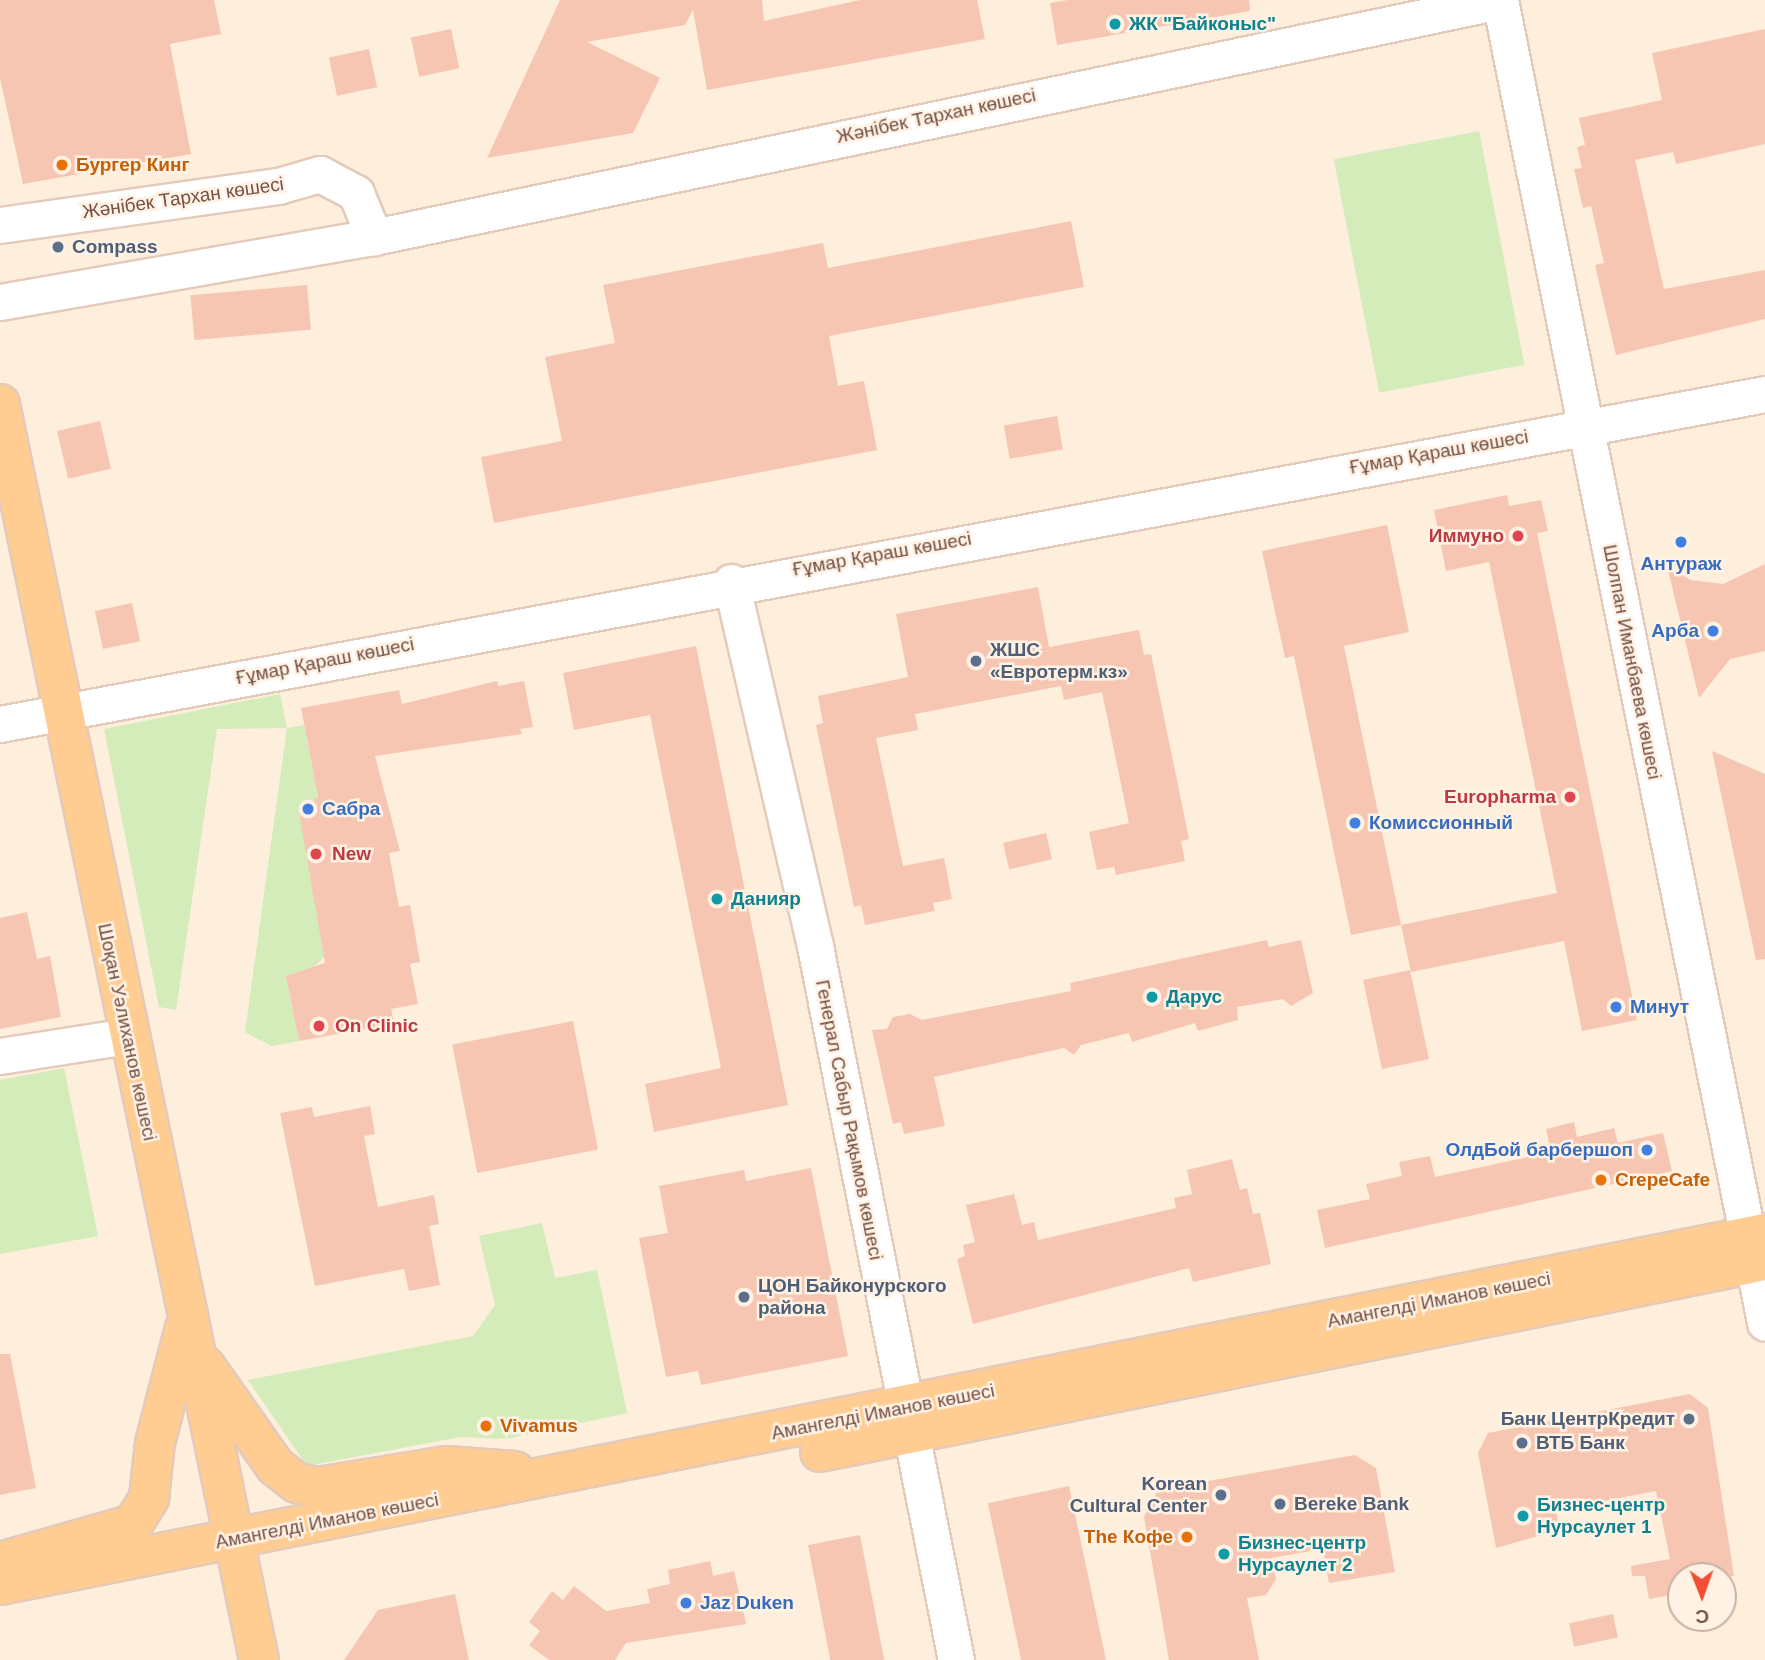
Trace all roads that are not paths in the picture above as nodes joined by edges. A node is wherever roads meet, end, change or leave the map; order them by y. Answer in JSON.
{"nodes":[{"id":1,"x":1500,"y":0,"type":"edge"},
{"id":2,"x":0,"y":225,"type":"edge"},
{"id":3,"x":373,"y":237,"type":"junction"},
{"id":4,"x":0,"y":302,"type":"edge"},
{"id":5,"x":1765,"y":394,"type":"edge"},
{"id":6,"x":0,"y":404,"type":"edge"},
{"id":7,"x":1585,"y":425,"type":"junction"},
{"id":8,"x":731,"y":582,"type":"junction"},
{"id":9,"x":63,"y":711,"type":"junction"},
{"id":10,"x":0,"y":724,"type":"edge"},
{"id":11,"x":127,"y":1036,"type":"junction"},
{"id":12,"x":0,"y":1056,"type":"edge"},
{"id":13,"x":1758,"y":1249,"type":"edge"},
{"id":14,"x":1765,"y":1323,"type":"edge"},
{"id":15,"x":190,"y":1333,"type":"junction"},
{"id":16,"x":907,"y":1422,"type":"junction"},
{"id":17,"x":564,"y":1475,"type":"junction"},
{"id":18,"x":236,"y":1551,"type":"junction"},
{"id":19,"x":0,"y":1562,"type":"edge"},
{"id":20,"x":0,"y":1585,"type":"edge"},
{"id":21,"x":0,"y":1612,"type":"edge"},
{"id":22,"x":258,"y":1660,"type":"edge"},
{"id":23,"x":956,"y":1660,"type":"edge"}],
"edges":[{"from":1,"to":3,"type":"street","name":"Жәнібек Тархан көшесі"},
{"from":1,"to":7,"type":"street","name":"Шолпан Иманбаева көшесі"},
{"from":2,"to":3,"type":"street","name":"Жәнібек Тархан көшесі"},
{"from":3,"to":4,"type":"street","name":"Жәнібек Тархан көшесі"},
{"from":5,"to":7,"type":"street","name":"Ғұмар Қараш көшесі"},
{"from":6,"to":9,"type":"main road","name":"Шоқан Уәлиханов көшесі"},
{"from":7,"to":8,"type":"street","name":"Ғұмар Қараш көшесі"},
{"from":7,"to":13,"type":"street","name":"Шолпан Иманбаева көшесі"},
{"from":8,"to":9,"type":"street","name":"Ғұмар Қараш көшесі"},
{"from":8,"to":16,"type":"street","name":"Генерал Сабыр Рақымов көшесі"},
{"from":9,"to":10,"type":"street","name":"Ғұмар Қараш көшесі"},
{"from":9,"to":11,"type":"main road","name":"Шоқан Уәлиханов көшесі"},
{"from":11,"to":12,"type":"street"},
{"from":11,"to":15,"type":"main road","name":"Шоқан Уәлиханов көшесі"},
{"from":13,"to":14,"type":"street","name":"Шолпан Иманбаева көшесі"},
{"from":13,"to":16,"type":"main road","name":"Амангелді Иманов көшесі"},
{"from":15,"to":17,"type":"main road"},
{"from":15,"to":18,"type":"main road","name":"Шоқан Уәлиханов көшесі"},
{"from":15,"to":19,"type":"main road"},
{"from":16,"to":17,"type":"main road","name":"Амангелді Иманов көшесі"},
{"from":16,"to":18,"type":"main road","name":"Амангелді Иманов көшесі"},
{"from":16,"to":23,"type":"street","name":"Генерал Сабыр Рақымов көшесі"},
{"from":17,"to":18,"type":"main road","name":"Амангелді Иманов көшесі"},
{"from":18,"to":20,"type":"main road","name":"Амангелді Иманов көшесі"},
{"from":18,"to":21,"type":"main road","name":"Амангелді Иманов көшесі"},
{"from":18,"to":22,"type":"main road","name":"Шоқан Уәлиханов көшесі"}]}
